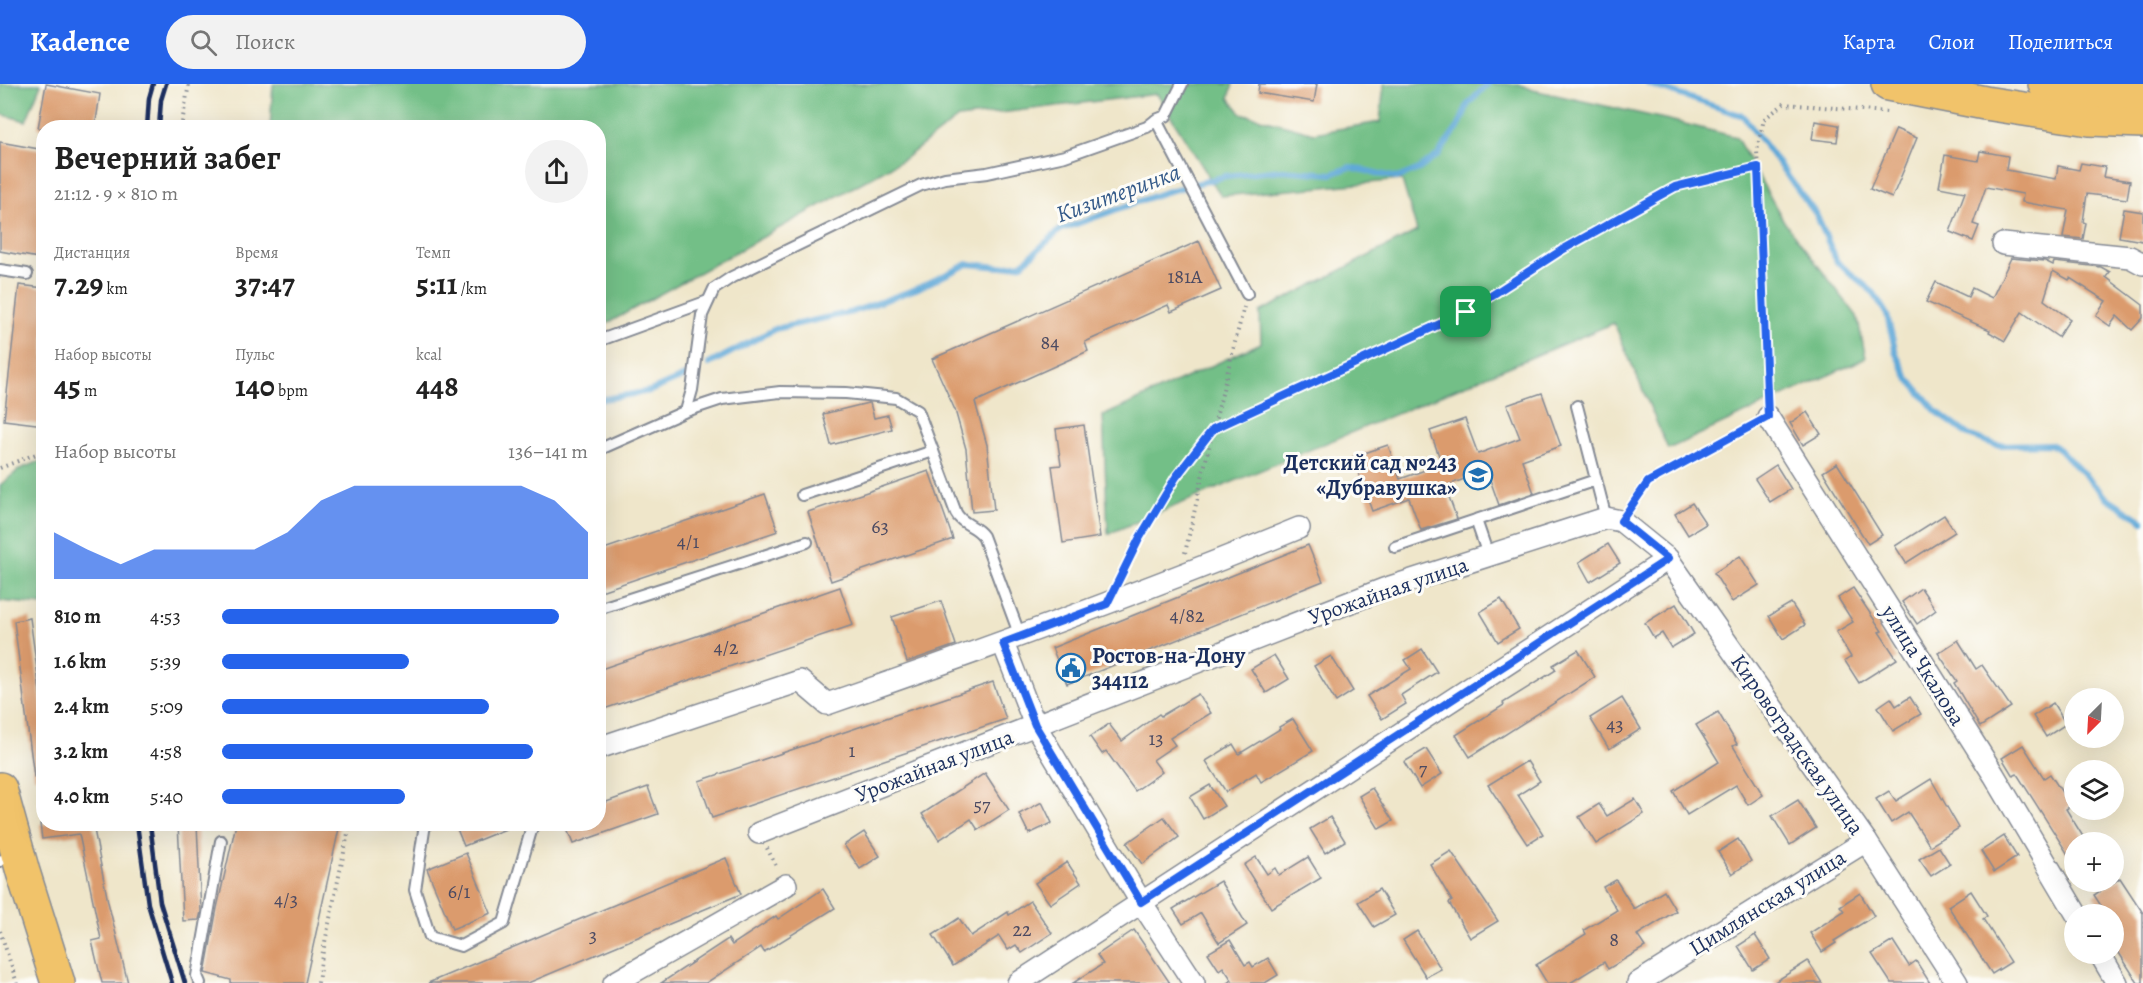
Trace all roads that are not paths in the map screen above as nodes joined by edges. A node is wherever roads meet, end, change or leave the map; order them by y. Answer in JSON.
{"nodes":[{"id":1,"x":1182,"y":84,"type":"edge"},
{"id":2,"x":2045,"y":84,"type":"edge"},
{"id":3,"x":2143,"y":93,"type":"edge"},
{"id":4,"x":1893,"y":98,"type":"edge"},
{"id":5,"x":1156,"y":120,"type":"junction"},
{"id":6,"x":2143,"y":121,"type":"edge"},
{"id":7,"x":2002,"y":244,"type":"dead end"},
{"id":8,"x":2143,"y":264,"type":"edge"},
{"id":9,"x":0,"y":270,"type":"edge"},
{"id":10,"x":27,"y":273,"type":"dead end"},
{"id":11,"x":1247,"y":294,"type":"road end"},
{"id":12,"x":708,"y":301,"type":"junction"},
{"id":13,"x":606,"y":338,"type":"edge"},
{"id":14,"x":1577,"y":406,"type":"dead end"},
{"id":15,"x":686,"y":411,"type":"junction"},
{"id":16,"x":1768,"y":417,"type":"road end"},
{"id":17,"x":606,"y":446,"type":"edge"},
{"id":18,"x":933,"y":451,"type":"junction"},
{"id":19,"x":1596,"y":480,"type":"junction"},
{"id":20,"x":802,"y":495,"type":"dead end"},
{"id":21,"x":1613,"y":519,"type":"junction"},
{"id":22,"x":1476,"y":520,"type":"junction"},
{"id":23,"x":1299,"y":528,"type":"dead end"},
{"id":24,"x":807,"y":542,"type":"dead end"},
{"id":25,"x":1395,"y":547,"type":"dead end"},
{"id":26,"x":1488,"y":555,"type":"junction"},
{"id":27,"x":1668,"y":559,"type":"junction"},
{"id":28,"x":606,"y":606,"type":"edge"},
{"id":29,"x":1012,"y":640,"type":"junction"},
{"id":30,"x":1035,"y":725,"type":"junction"},
{"id":31,"x":606,"y":745,"type":"edge"},
{"id":32,"x":0,"y":789,"type":"edge"},
{"id":33,"x":424,"y":831,"type":"edge"},
{"id":34,"x":531,"y":831,"type":"edge"},
{"id":35,"x":759,"y":833,"type":"road end"},
{"id":36,"x":221,"y":841,"type":"dead end"},
{"id":37,"x":1866,"y":841,"type":"junction"},
{"id":38,"x":1,"y":858,"type":"edge"},
{"id":39,"x":786,"y":885,"type":"road end"},
{"id":40,"x":1141,"y":902,"type":"junction"},
{"id":41,"x":2070,"y":904,"type":"edge"},
{"id":42,"x":2106,"y":964,"type":"edge"},
{"id":43,"x":39,"y":983,"type":"edge"},
{"id":44,"x":58,"y":983,"type":"edge"},
{"id":45,"x":200,"y":983,"type":"edge"},
{"id":46,"x":614,"y":983,"type":"edge"},
{"id":47,"x":1018,"y":983,"type":"edge"},
{"id":48,"x":1194,"y":983,"type":"edge"},
{"id":49,"x":1638,"y":983,"type":"edge"},
{"id":50,"x":1957,"y":983,"type":"edge"},
{"id":51,"x":2117,"y":983,"type":"edge"}],
"edges":[{"from":1,"to":5,"type":"lane"},
{"from":2,"to":3,"type":"main road"},
{"from":4,"to":6,"type":"main road"},
{"from":5,"to":11,"type":"lane"},
{"from":5,"to":12,"type":"lane"},
{"from":7,"to":8,"type":"street"},
{"from":9,"to":10,"type":"lane"},
{"from":12,"to":13,"type":"lane"},
{"from":12,"to":15,"type":"lane"},
{"from":14,"to":19,"type":"lane"},
{"from":15,"to":17,"type":"lane"},
{"from":15,"to":18,"type":"lane"},
{"from":16,"to":41,"type":"street","name":"улица Чкалова"},
{"from":18,"to":20,"type":"lane"},
{"from":18,"to":29,"type":"lane"},
{"from":19,"to":21,"type":"lane"},
{"from":19,"to":22,"type":"lane"},
{"from":21,"to":26,"type":"street","name":"Урожайная улица"},
{"from":21,"to":27,"type":"street","name":"Кировоградская улица"},
{"from":22,"to":25,"type":"lane"},
{"from":22,"to":26,"type":"lane"},
{"from":23,"to":29,"type":"street"},
{"from":24,"to":28,"type":"lane"},
{"from":26,"to":30,"type":"street","name":"Урожайная улица"},
{"from":27,"to":37,"type":"street","name":"Кировоградская улица"},
{"from":27,"to":40,"type":"street"},
{"from":29,"to":30,"type":"street"},
{"from":29,"to":31,"type":"street"},
{"from":30,"to":35,"type":"street","name":"Урожайная улица"},
{"from":30,"to":40,"type":"street"},
{"from":32,"to":44,"type":"main road"},
{"from":33,"to":34,"type":"lane"},
{"from":36,"to":45,"type":"lane"},
{"from":37,"to":49,"type":"street","name":"Цимлянская улица"},
{"from":37,"to":50,"type":"street","name":"Кировоградская улица"},
{"from":38,"to":43,"type":"main road"},
{"from":39,"to":46,"type":"street"},
{"from":40,"to":47,"type":"street"},
{"from":40,"to":48,"type":"street"},
{"from":42,"to":51,"type":"street"}]}
